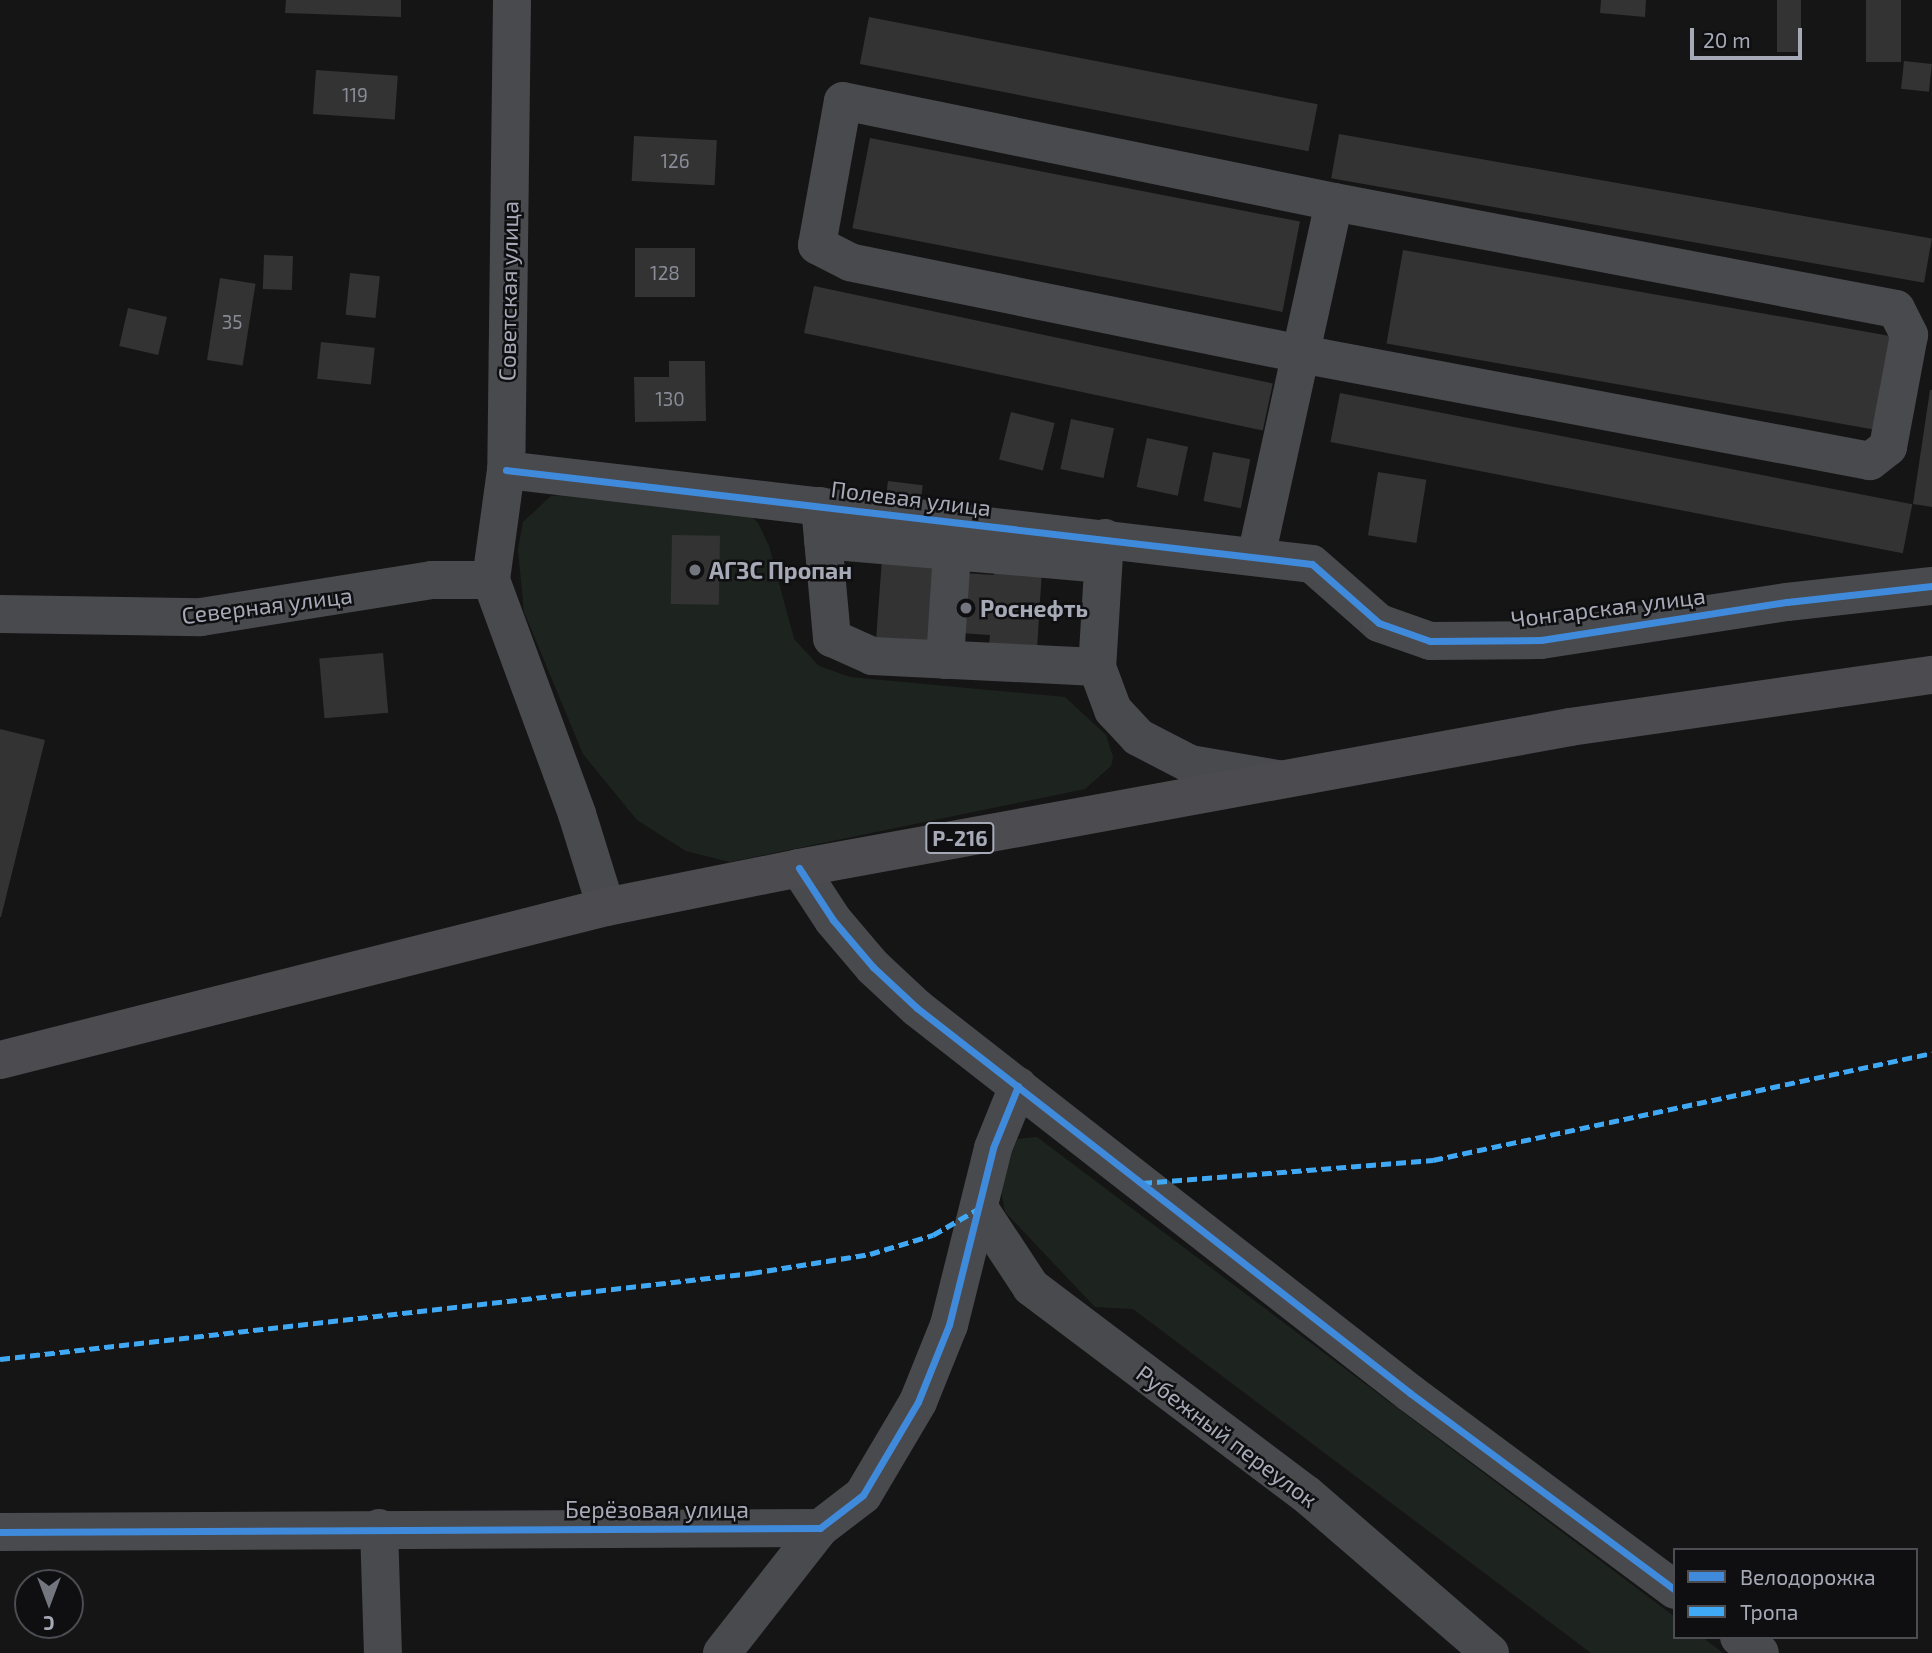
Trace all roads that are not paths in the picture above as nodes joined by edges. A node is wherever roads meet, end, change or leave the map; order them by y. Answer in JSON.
{"nodes":[{"id":1,"x":512,"y":0,"type":"edge"},
{"id":2,"x":1334,"y":202,"type":"junction"},
{"id":3,"x":1301,"y":354,"type":"junction"},
{"id":4,"x":506,"y":470,"type":"junction"},
{"id":5,"x":821,"y":523,"type":"junction"},
{"id":6,"x":951,"y":551,"type":"junction"},
{"id":7,"x":1104,"y":551,"type":"junction"},
{"id":8,"x":1256,"y":557,"type":"junction"},
{"id":9,"x":1312,"y":564,"type":"joint"},
{"id":10,"x":491,"y":580,"type":"junction"},
{"id":11,"x":1932,"y":586,"type":"edge"},
{"id":12,"x":0,"y":614,"type":"edge"},
{"id":13,"x":945,"y":660,"type":"junction"},
{"id":14,"x":1097,"y":667,"type":"junction"},
{"id":15,"x":1932,"y":675,"type":"edge"},
{"id":16,"x":1278,"y":779,"type":"junction"},
{"id":17,"x":799,"y":868,"type":"junction"},
{"id":18,"x":606,"y":907,"type":"junction"},
{"id":19,"x":0,"y":1060,"type":"edge"},
{"id":20,"x":1018,"y":1086,"type":"junction"},
{"id":21,"x":979,"y":1208,"type":"junction"},
{"id":22,"x":379,"y":1528,"type":"junction"},
{"id":23,"x":820,"y":1528,"type":"junction"},
{"id":24,"x":0,"y":1532,"type":"edge"},
{"id":25,"x":1673,"y":1589,"type":"edge"},
{"id":26,"x":1742,"y":1639,"type":"edge"},
{"id":27,"x":383,"y":1653,"type":"edge"},
{"id":28,"x":722,"y":1653,"type":"edge"},
{"id":29,"x":1490,"y":1653,"type":"edge"},
{"id":30,"x":1760,"y":1653,"type":"edge"}],
"edges":[{"from":1,"to":4,"type":"street","name":"Советская улица"},
{"from":2,"to":3,"type":"street"},
{"from":2,"to":3,"type":"street"},
{"from":2,"to":3,"type":"street"},
{"from":3,"to":8,"type":"street"},
{"from":4,"to":5,"type":"street","name":"Полевая улица"},
{"from":4,"to":10,"type":"street","name":"Советская улица"},
{"from":5,"to":6,"type":"street"},
{"from":5,"to":7,"type":"street","name":"Полевая улица"},
{"from":5,"to":13,"type":"street"},
{"from":6,"to":7,"type":"street"},
{"from":6,"to":13,"type":"street"},
{"from":7,"to":8,"type":"street","name":"Полевая улица"},
{"from":7,"to":14,"type":"street"},
{"from":8,"to":9,"type":"street","name":"Полевая улица"},
{"from":9,"to":11,"type":"street","name":"Чонгарская улица"},
{"from":10,"to":12,"type":"street","name":"Северная улица"},
{"from":10,"to":18,"type":"street"},
{"from":13,"to":14,"type":"street"},
{"from":14,"to":16,"type":"street"},
{"from":15,"to":16,"type":"highway","number":"Р-216"},
{"from":16,"to":17,"type":"highway","number":"Р-216"},
{"from":17,"to":18,"type":"highway","number":"Р-216"},
{"from":17,"to":20,"type":"street"},
{"from":18,"to":19,"type":"highway","number":"Р-216"},
{"from":20,"to":21,"type":"street"},
{"from":20,"to":25,"type":"street"},
{"from":21,"to":23,"type":"street"},
{"from":21,"to":29,"type":"street","name":"Рубежный переулок"},
{"from":22,"to":23,"type":"street","name":"Берёзовая улица"},
{"from":22,"to":24,"type":"street","name":"Берёзовая улица"},
{"from":22,"to":27,"type":"street"},
{"from":23,"to":28,"type":"street"},
{"from":26,"to":30,"type":"street"}]}
